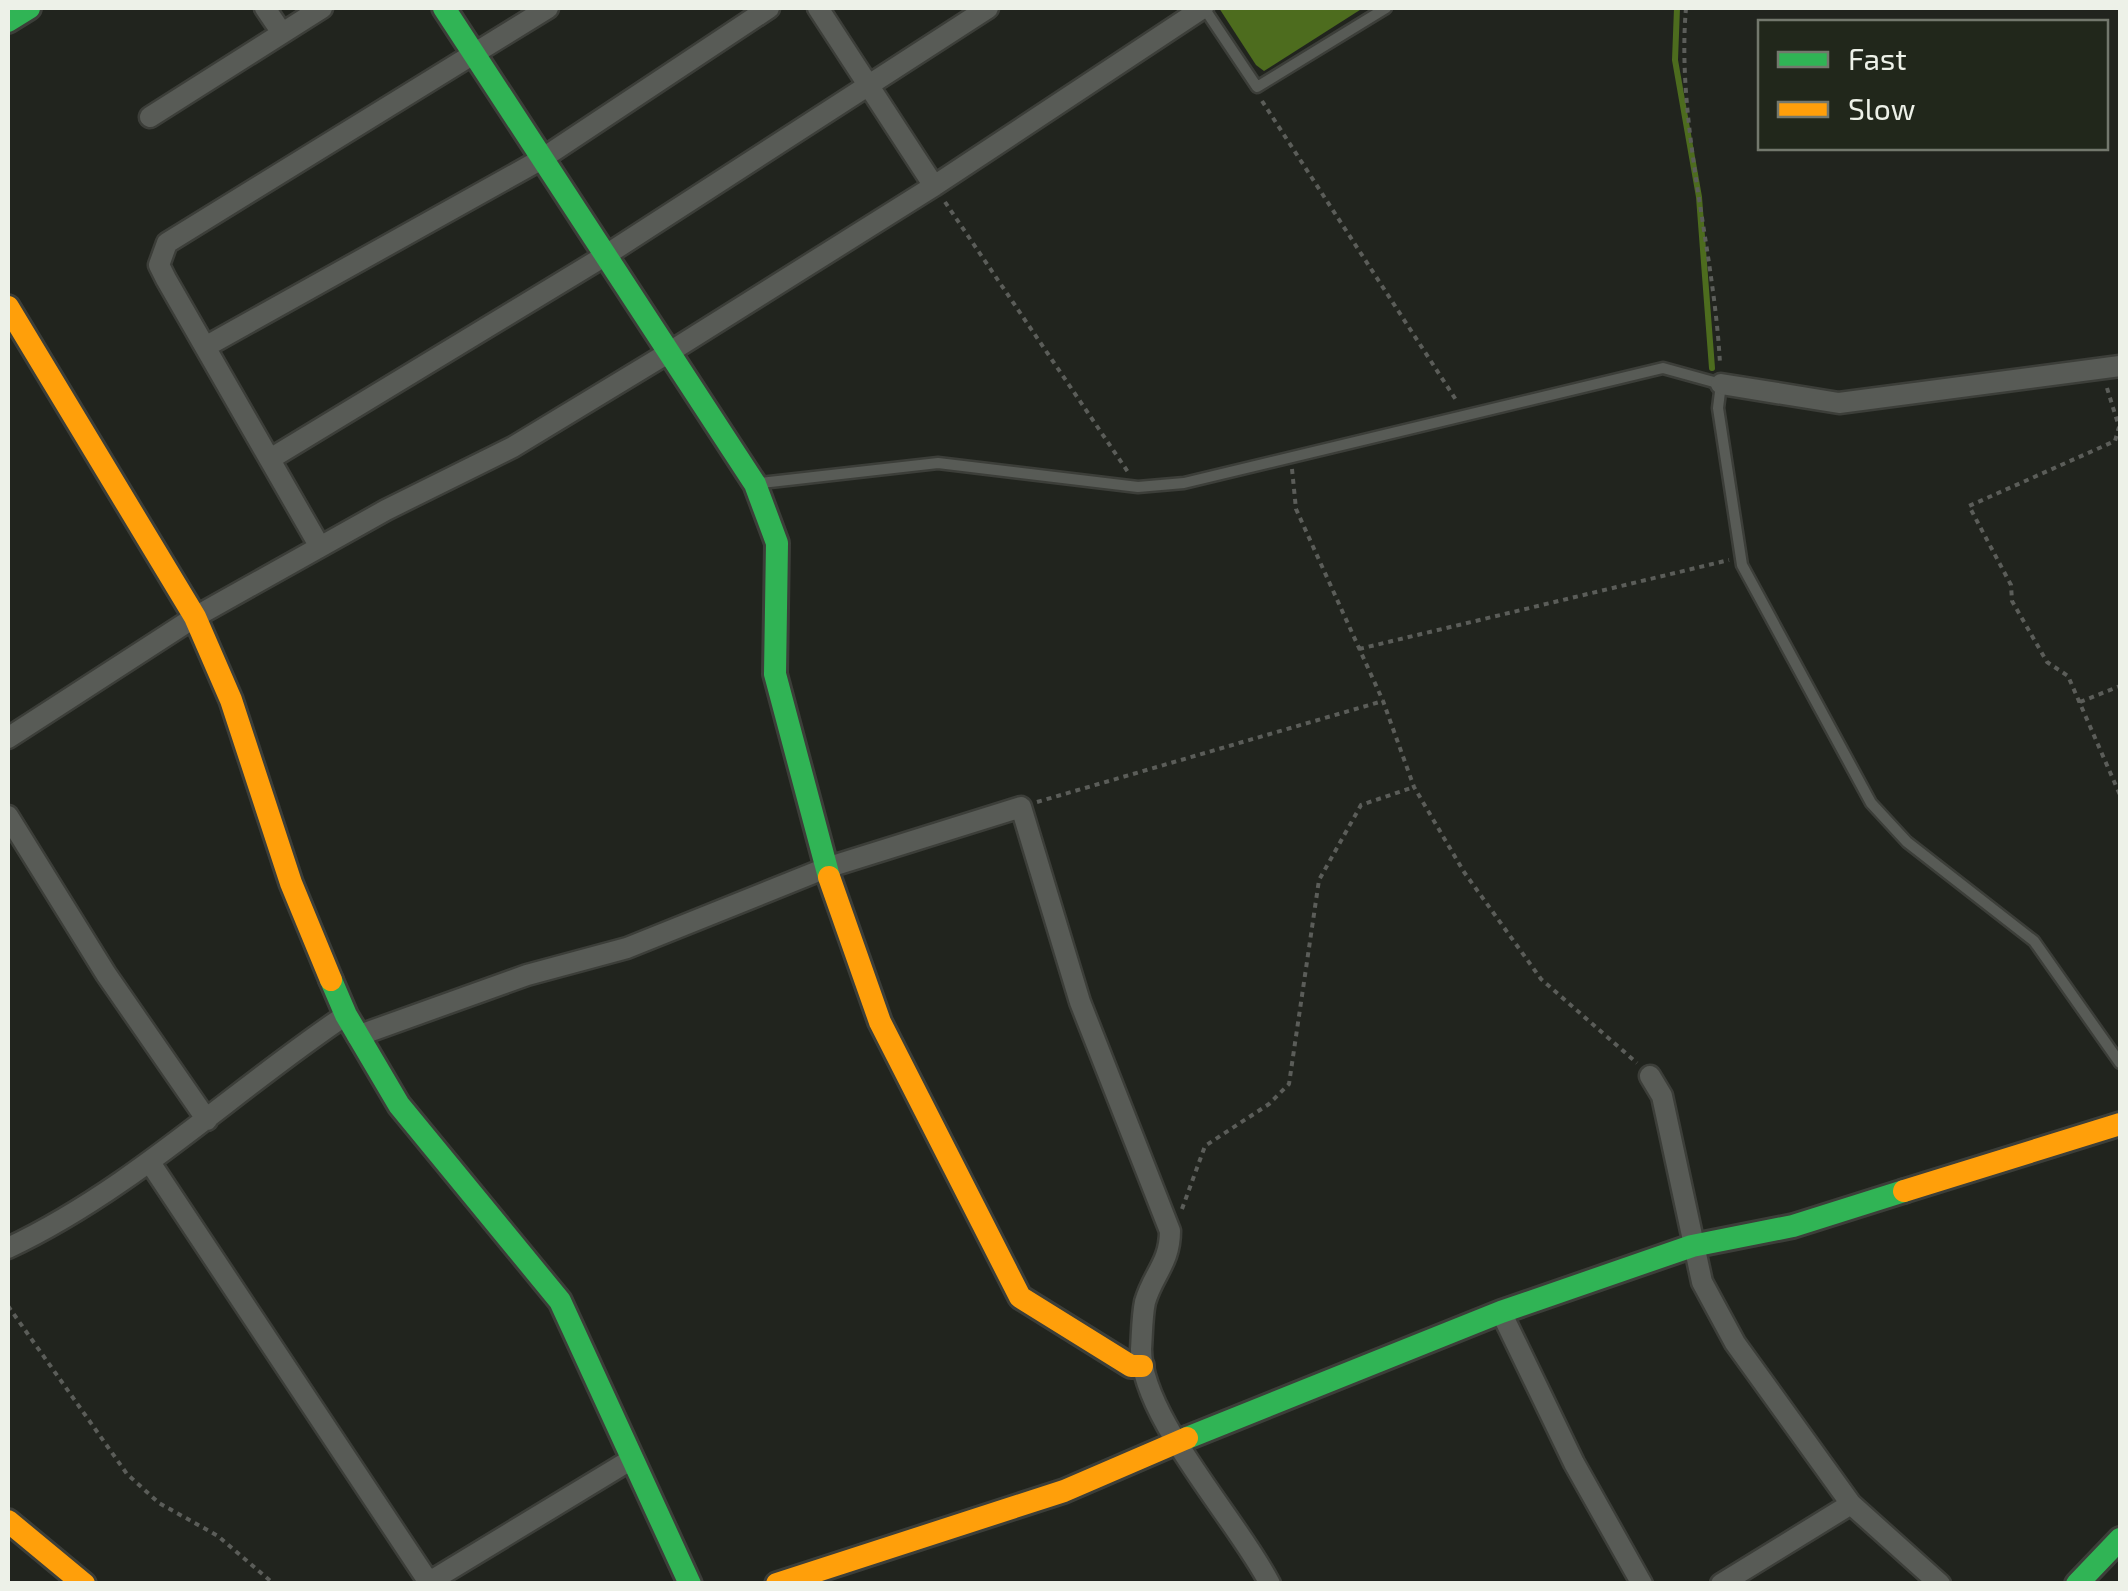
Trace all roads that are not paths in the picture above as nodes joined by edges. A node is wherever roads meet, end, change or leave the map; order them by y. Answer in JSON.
{"nodes":[{"id":1,"x":29,"y":8,"type":"edge"},
{"id":2,"x":265,"y":8,"type":"edge"},
{"id":3,"x":322,"y":8,"type":"edge"},
{"id":4,"x":444,"y":8,"type":"edge"},
{"id":5,"x":548,"y":8,"type":"edge"},
{"id":6,"x":770,"y":8,"type":"edge"},
{"id":7,"x":818,"y":8,"type":"edge"},
{"id":8,"x":988,"y":8,"type":"edge"},
{"id":9,"x":1203,"y":8,"type":"edge"},
{"id":10,"x":1386,"y":8,"type":"edge"},
{"id":11,"x":8,"y":21,"type":"edge"},
{"id":12,"x":282,"y":33,"type":"junction"},
{"id":13,"x":478,"y":54,"type":"junction"},
{"id":14,"x":870,"y":87,"type":"junction"},
{"id":15,"x":150,"y":117,"type":"dead end"},
{"id":16,"x":540,"y":160,"type":"junction"},
{"id":17,"x":934,"y":186,"type":"junction"},
{"id":18,"x":603,"y":257,"type":"junction"},
{"id":19,"x":8,"y":307,"type":"edge"},
{"id":20,"x":205,"y":347,"type":"junction"},
{"id":21,"x":668,"y":354,"type":"junction"},
{"id":22,"x":2111,"y":367,"type":"edge"},
{"id":23,"x":1721,"y":384,"type":"junction"},
{"id":24,"x":270,"y":460,"type":"junction"},
{"id":25,"x":755,"y":484,"type":"junction"},
{"id":26,"x":320,"y":547,"type":"junction"},
{"id":27,"x":194,"y":617,"type":"junction"},
{"id":28,"x":8,"y":738,"type":"edge"},
{"id":29,"x":8,"y":816,"type":"edge"},
{"id":30,"x":826,"y":868,"type":"junction"},
{"id":31,"x":352,"y":1026,"type":"junction"},
{"id":32,"x":2120,"y":1063,"type":"edge"},
{"id":33,"x":1650,"y":1076,"type":"road end"},
{"id":34,"x":207,"y":1120,"type":"junction"},
{"id":35,"x":2120,"y":1124,"type":"edge"},
{"id":36,"x":151,"y":1164,"type":"junction"},
{"id":37,"x":1692,"y":1246,"type":"junction"},
{"id":38,"x":8,"y":1248,"type":"edge"},
{"id":39,"x":1501,"y":1312,"type":"junction"},
{"id":40,"x":1142,"y":1366,"type":"junction"},
{"id":41,"x":1179,"y":1443,"type":"junction"},
{"id":42,"x":632,"y":1459,"type":"junction"},
{"id":43,"x":1851,"y":1504,"type":"junction"},
{"id":44,"x":8,"y":1522,"type":"edge"},
{"id":45,"x":2120,"y":1539,"type":"edge"},
{"id":46,"x":427,"y":1582,"type":"edge"},
{"id":47,"x":84,"y":1584,"type":"edge"},
{"id":48,"x":690,"y":1584,"type":"edge"},
{"id":49,"x":777,"y":1584,"type":"edge"},
{"id":50,"x":1270,"y":1584,"type":"edge"},
{"id":51,"x":1642,"y":1584,"type":"edge"},
{"id":52,"x":1720,"y":1584,"type":"edge"},
{"id":53,"x":1940,"y":1584,"type":"edge"},
{"id":54,"x":2077,"y":1584,"type":"edge"}],
"edges":[{"from":1,"to":11,"type":"street"},
{"from":2,"to":12,"type":"street"},
{"from":3,"to":12,"type":"street"},
{"from":4,"to":13,"type":"street"},
{"from":5,"to":13,"type":"street"},
{"from":6,"to":16,"type":"street"},
{"from":7,"to":14,"type":"street"},
{"from":8,"to":14,"type":"street"},
{"from":9,"to":10,"type":"lane"},
{"from":9,"to":17,"type":"street"},
{"from":12,"to":15,"type":"street"},
{"from":13,"to":16,"type":"street"},
{"from":13,"to":20,"type":"street"},
{"from":14,"to":17,"type":"street"},
{"from":14,"to":18,"type":"street"},
{"from":16,"to":18,"type":"street"},
{"from":16,"to":20,"type":"street"},
{"from":17,"to":21,"type":"street"},
{"from":18,"to":21,"type":"street"},
{"from":18,"to":24,"type":"street"},
{"from":19,"to":27,"type":"street"},
{"from":20,"to":24,"type":"street"},
{"from":21,"to":25,"type":"street"},
{"from":21,"to":26,"type":"street"},
{"from":22,"to":23,"type":"street"},
{"from":23,"to":25,"type":"lane"},
{"from":23,"to":32,"type":"lane"},
{"from":24,"to":26,"type":"street"},
{"from":25,"to":30,"type":"street"},
{"from":26,"to":27,"type":"street"},
{"from":27,"to":28,"type":"street"},
{"from":27,"to":31,"type":"street"},
{"from":29,"to":34,"type":"street"},
{"from":30,"to":31,"type":"street"},
{"from":30,"to":40,"type":"street"},
{"from":30,"to":40,"type":"street"},
{"from":31,"to":34,"type":"street"},
{"from":31,"to":42,"type":"street"},
{"from":33,"to":37,"type":"street"},
{"from":34,"to":36,"type":"street"},
{"from":35,"to":37,"type":"street"},
{"from":36,"to":38,"type":"street"},
{"from":36,"to":46,"type":"street"},
{"from":37,"to":39,"type":"street"},
{"from":37,"to":43,"type":"street"},
{"from":39,"to":41,"type":"street"},
{"from":39,"to":51,"type":"street"},
{"from":40,"to":41,"type":"street"},
{"from":41,"to":49,"type":"street"},
{"from":41,"to":50,"type":"street"},
{"from":42,"to":46,"type":"street"},
{"from":42,"to":48,"type":"street"},
{"from":43,"to":52,"type":"street"},
{"from":43,"to":53,"type":"street"},
{"from":44,"to":47,"type":"street"},
{"from":45,"to":54,"type":"street"}]}
